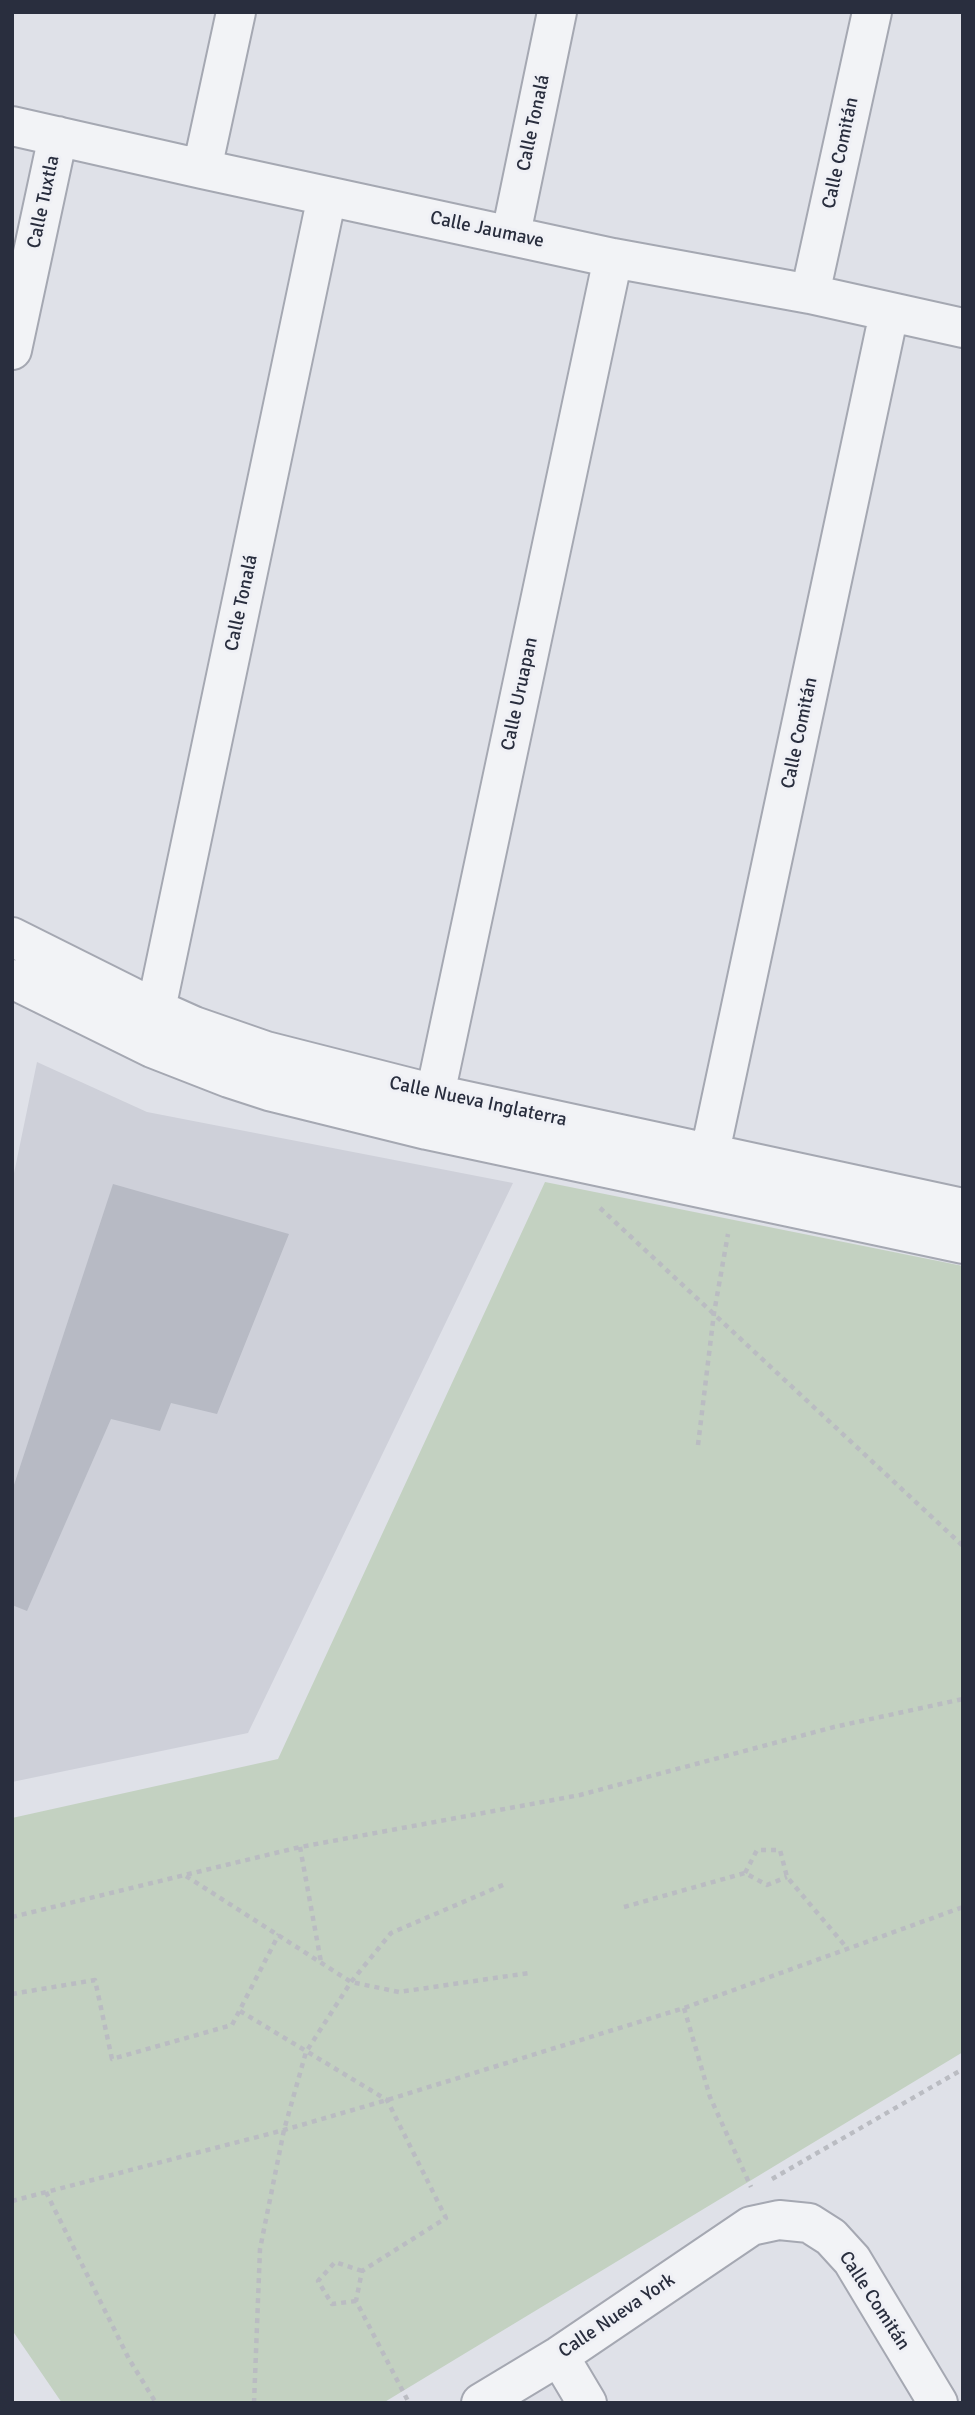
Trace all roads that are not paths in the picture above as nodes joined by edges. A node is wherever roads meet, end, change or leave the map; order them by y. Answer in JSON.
{"nodes":[{"id":1,"x":236,"y":12,"type":"edge"},
{"id":2,"x":557,"y":12,"type":"edge"},
{"id":3,"x":872,"y":12,"type":"edge"},
{"id":4,"x":12,"y":126,"type":"edge"},
{"id":5,"x":58,"y":136,"type":"junction"},
{"id":6,"x":202,"y":169,"type":"junction"},
{"id":7,"x":327,"y":196,"type":"junction"},
{"id":8,"x":511,"y":234,"type":"junction"},
{"id":9,"x":613,"y":258,"type":"junction"},
{"id":10,"x":810,"y":294,"type":"junction"},
{"id":11,"x":889,"y":313,"type":"junction"},
{"id":12,"x":963,"y":328,"type":"edge"},
{"id":13,"x":12,"y":350,"type":"edge"},
{"id":14,"x":12,"y":937,"type":"edge"},
{"id":15,"x":12,"y":979,"type":"edge"},
{"id":16,"x":156,"y":1009,"type":"junction"},
{"id":17,"x":431,"y":1112,"type":"junction"},
{"id":18,"x":710,"y":1153,"type":"junction"},
{"id":19,"x":963,"y":1208,"type":"edge"},
{"id":20,"x":963,"y":1244,"type":"edge"},
{"id":21,"x":761,"y":2212,"type":"joint"},
{"id":22,"x":559,"y":2356,"type":"junction"},
{"id":23,"x":481,"y":2403,"type":"edge"},
{"id":24,"x":587,"y":2403,"type":"edge"},
{"id":25,"x":938,"y":2403,"type":"edge"}],
"edges":[{"from":1,"to":6,"type":"street"},
{"from":2,"to":8,"type":"street","name":"Calle Tonalá"},
{"from":3,"to":10,"type":"street","name":"Calle Comitán"},
{"from":4,"to":5,"type":"street","name":"Calle Jaumave"},
{"from":5,"to":6,"type":"street","name":"Calle Jaumave"},
{"from":5,"to":13,"type":"street","name":"Calle Tuxtla"},
{"from":6,"to":7,"type":"street","name":"Calle Jaumave"},
{"from":7,"to":8,"type":"street","name":"Calle Jaumave"},
{"from":7,"to":16,"type":"street","name":"Calle Tonalá"},
{"from":8,"to":9,"type":"street","name":"Calle Jaumave"},
{"from":9,"to":10,"type":"street","name":"Calle Jaumave"},
{"from":9,"to":17,"type":"street","name":"Calle Uruapan"},
{"from":10,"to":11,"type":"street","name":"Calle Jaumave"},
{"from":11,"to":12,"type":"street","name":"Calle Jaumave"},
{"from":11,"to":18,"type":"street","name":"Calle Comitán"},
{"from":14,"to":16,"type":"street","name":"Calle Nueva Inglaterra"},
{"from":15,"to":17,"type":"street","name":"Calle Nueva Inglaterra"},
{"from":16,"to":17,"type":"street","name":"Calle Nueva Inglaterra"},
{"from":17,"to":18,"type":"street","name":"Calle Nueva Inglaterra"},
{"from":17,"to":20,"type":"street","name":"Calle Nueva Inglaterra"},
{"from":18,"to":19,"type":"street","name":"Calle Nueva Inglaterra"},
{"from":21,"to":22,"type":"street","name":"Calle Nueva York"},
{"from":21,"to":25,"type":"street","name":"Calle Comitán"},
{"from":22,"to":23,"type":"street","name":"Calle Nueva York"},
{"from":22,"to":24,"type":"street"}]}
